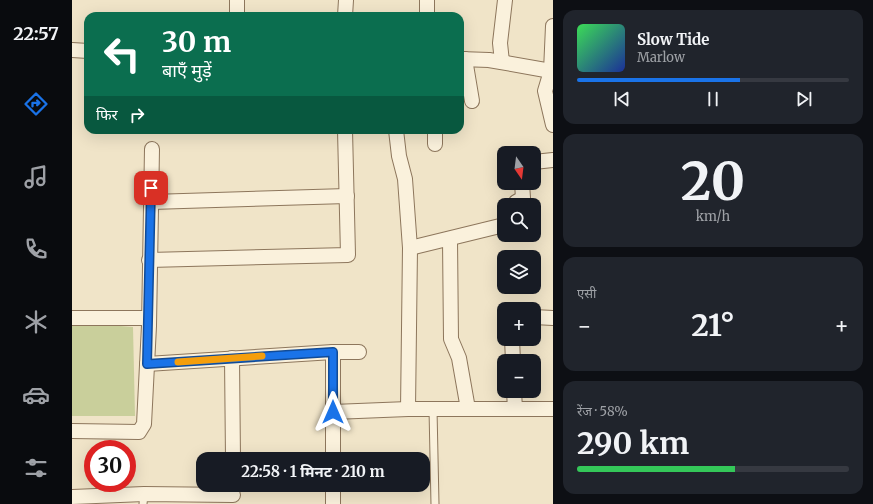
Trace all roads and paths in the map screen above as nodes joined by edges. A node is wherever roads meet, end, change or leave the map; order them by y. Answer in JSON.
{"nodes":[{"id":1,"x":236,"y":0,"type":"edge"},
{"id":2,"x":346,"y":0,"type":"edge"},
{"id":3,"x":427,"y":0,"type":"edge"},
{"id":4,"x":505,"y":0,"type":"edge"},
{"id":5,"x":237,"y":12,"type":"edge"},
{"id":6,"x":345,"y":12,"type":"edge"},
{"id":7,"x":427,"y":12,"type":"edge"},
{"id":8,"x":553,"y":26,"type":"edge"},
{"id":9,"x":72,"y":50,"type":"edge"},
{"id":10,"x":84,"y":51,"type":"edge"},
{"id":11,"x":464,"y":59,"type":"edge"},
{"id":12,"x":502,"y":62,"type":"junction"},
{"id":13,"x":464,"y":64,"type":"edge"},
{"id":14,"x":550,"y":71,"type":"junction"},
{"id":15,"x":472,"y":101,"type":"dead end"},
{"id":16,"x":553,"y":125,"type":"edge"},
{"id":17,"x":346,"y":134,"type":"edge"},
{"id":18,"x":396,"y":134,"type":"edge"},
{"id":19,"x":152,"y":149,"type":"dead end"},
{"id":20,"x":553,"y":160,"type":"edge"},
{"id":21,"x":541,"y":161,"type":"edge"},
{"id":22,"x":347,"y":196,"type":"junction"},
{"id":23,"x":150,"y":202,"type":"junction"},
{"id":24,"x":497,"y":227,"type":"edge"},
{"id":25,"x":450,"y":240,"type":"junction"},
{"id":26,"x":410,"y":248,"type":"junction"},
{"id":27,"x":149,"y":260,"type":"junction"},
{"id":28,"x":541,"y":317,"type":"edge"},
{"id":29,"x":72,"y":318,"type":"edge"},
{"id":30,"x":148,"y":318,"type":"junction"},
{"id":31,"x":553,"y":318,"type":"edge"},
{"id":32,"x":333,"y":352,"type":"junction"},
{"id":33,"x":359,"y":352,"type":"dead end"},
{"id":34,"x":232,"y":358,"type":"junction"},
{"id":35,"x":147,"y":364,"type":"junction"},
{"id":36,"x":514,"y":398,"type":"edge"},
{"id":37,"x":408,"y":409,"type":"junction"},
{"id":38,"x":433,"y":409,"type":"junction"},
{"id":39,"x":468,"y":409,"type":"junction"},
{"id":40,"x":515,"y":409,"type":"junction"},
{"id":41,"x":553,"y":409,"type":"edge"},
{"id":42,"x":333,"y":412,"type":"junction"},
{"id":43,"x":72,"y":431,"type":"edge"},
{"id":44,"x":233,"y":452,"type":"edge"},
{"id":45,"x":333,"y":452,"type":"edge"},
{"id":46,"x":333,"y":492,"type":"edge"},
{"id":47,"x":233,"y":495,"type":"edge"},
{"id":48,"x":72,"y":498,"type":"edge"},
{"id":49,"x":143,"y":499,"type":"edge"},
{"id":50,"x":333,"y":504,"type":"edge"},
{"id":51,"x":434,"y":504,"type":"edge"}],
"edges":[{"from":1,"to":5,"type":"street"},
{"from":2,"to":6,"type":"street"},
{"from":3,"to":7,"type":"street"},
{"from":4,"to":12,"type":"street"},
{"from":8,"to":14,"type":"street"},
{"from":9,"to":10,"type":"street"},
{"from":11,"to":12,"type":"street"},
{"from":12,"to":14,"type":"street"},
{"from":13,"to":15,"type":"street"},
{"from":14,"to":16,"type":"street"},
{"from":17,"to":22,"type":"street"},
{"from":18,"to":26,"type":"street"},
{"from":19,"to":23,"type":"street"},
{"from":20,"to":21,"type":"street"},
{"from":22,"to":23,"type":"street"},
{"from":22,"to":27,"type":"street"},
{"from":23,"to":27,"type":"street"},
{"from":24,"to":25,"type":"street"},
{"from":25,"to":26,"type":"street"},
{"from":25,"to":39,"type":"street"},
{"from":26,"to":37,"type":"street"},
{"from":27,"to":30,"type":"street"},
{"from":28,"to":31,"type":"street"},
{"from":29,"to":30,"type":"street"},
{"from":30,"to":35,"type":"street"},
{"from":32,"to":33,"type":"street"},
{"from":32,"to":34,"type":"street"},
{"from":32,"to":42,"type":"street"},
{"from":34,"to":35,"type":"street"},
{"from":34,"to":44,"type":"street"},
{"from":35,"to":43,"type":"street"},
{"from":36,"to":40,"type":"street"},
{"from":37,"to":38,"type":"street"},
{"from":37,"to":42,"type":"street"},
{"from":38,"to":39,"type":"street"},
{"from":38,"to":51,"type":"lane"},
{"from":39,"to":40,"type":"street"},
{"from":40,"to":41,"type":"street"},
{"from":42,"to":45,"type":"street"},
{"from":46,"to":50,"type":"street"},
{"from":47,"to":49,"type":"street"},
{"from":48,"to":49,"type":"street"}]}
